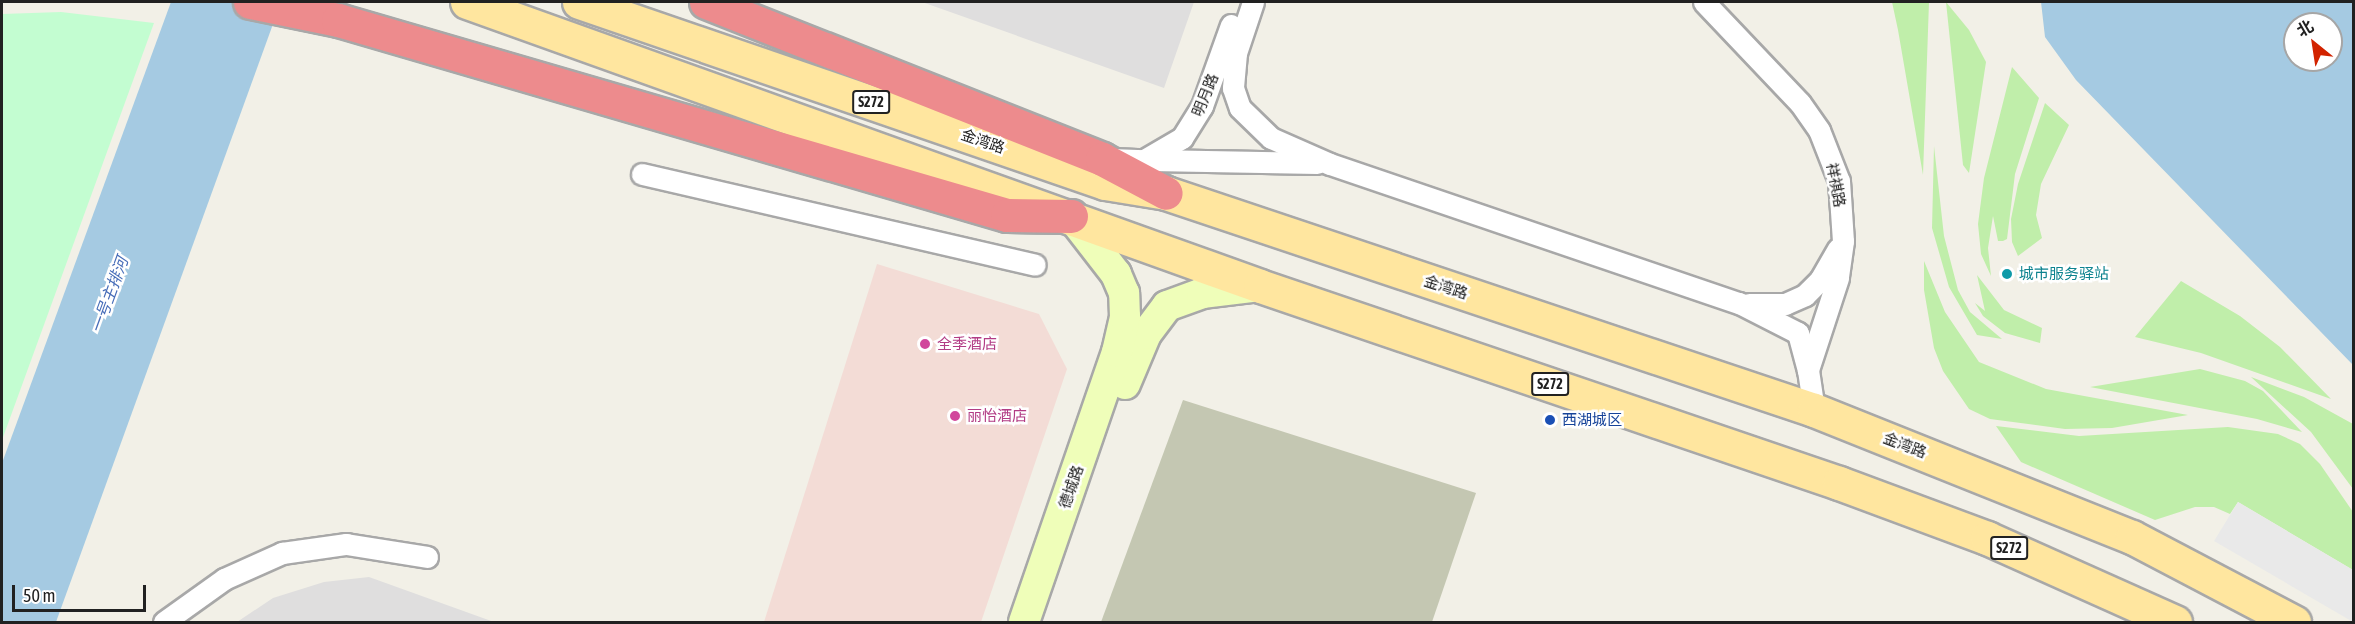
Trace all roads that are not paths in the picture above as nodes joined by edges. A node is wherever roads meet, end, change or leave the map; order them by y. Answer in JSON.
{"nodes":[{"id":1,"x":250,"y":2,"type":"edge"},
{"id":2,"x":467,"y":2,"type":"edge"},
{"id":3,"x":579,"y":2,"type":"edge"},
{"id":4,"x":706,"y":2,"type":"edge"},
{"id":5,"x":1239,"y":2,"type":"edge"},
{"id":6,"x":1253,"y":2,"type":"edge"},
{"id":7,"x":1704,"y":2,"type":"edge"},
{"id":8,"x":1102,"y":159,"type":"junction"},
{"id":9,"x":1144,"y":160,"type":"junction"},
{"id":10,"x":1330,"y":164,"type":"junction"},
{"id":11,"x":642,"y":174,"type":"dead end"},
{"id":12,"x":1166,"y":193,"type":"junction"},
{"id":13,"x":1071,"y":216,"type":"junction"},
{"id":14,"x":1843,"y":241,"type":"junction"},
{"id":15,"x":1035,"y":265,"type":"dead end"},
{"id":16,"x":1260,"y":286,"type":"junction"},
{"id":17,"x":1739,"y":303,"type":"junction"},
{"id":18,"x":1124,"y":359,"type":"junction"},
{"id":19,"x":1808,"y":370,"type":"junction"},
{"id":20,"x":1814,"y":410,"type":"junction"},
{"id":21,"x":427,"y":557,"type":"dead end"},
{"id":22,"x":164,"y":622,"type":"edge"},
{"id":23,"x":1024,"y":622,"type":"edge"},
{"id":24,"x":1041,"y":622,"type":"edge"},
{"id":25,"x":2175,"y":622,"type":"edge"},
{"id":26,"x":2294,"y":622,"type":"edge"}],
"edges":[{"from":1,"to":13,"type":"highway"},
{"from":2,"to":13,"type":"main road","number":"S272"},
{"from":3,"to":12,"type":"main road","name":"金湾路","number":"S272"},
{"from":4,"to":8,"type":"highway"},
{"from":5,"to":9,"type":"street","name":"明月路"},
{"from":6,"to":10,"type":"street"},
{"from":7,"to":14,"type":"street","name":"祥祺路"},
{"from":8,"to":9,"type":"street","name":"明月路"},
{"from":8,"to":12,"type":"highway"},
{"from":9,"to":10,"type":"street"},
{"from":10,"to":17,"type":"street"},
{"from":11,"to":15,"type":"street"},
{"from":12,"to":20,"type":"main road","name":"金湾路","number":"S272"},
{"from":13,"to":16,"type":"main road","number":"S272"},
{"from":13,"to":18,"type":"street"},
{"from":14,"to":17,"type":"street"},
{"from":14,"to":19,"type":"street","name":"祥祺路"},
{"from":16,"to":18,"type":"street"},
{"from":16,"to":25,"type":"main road","number":"S272"},
{"from":17,"to":19,"type":"street"},
{"from":18,"to":23,"type":"street","name":"德城路"},
{"from":18,"to":24,"type":"street","name":"德城路"},
{"from":19,"to":20,"type":"street","name":"祥祺路"},
{"from":20,"to":26,"type":"main road","name":"金湾路","number":"S272"},
{"from":21,"to":22,"type":"street"}]}
